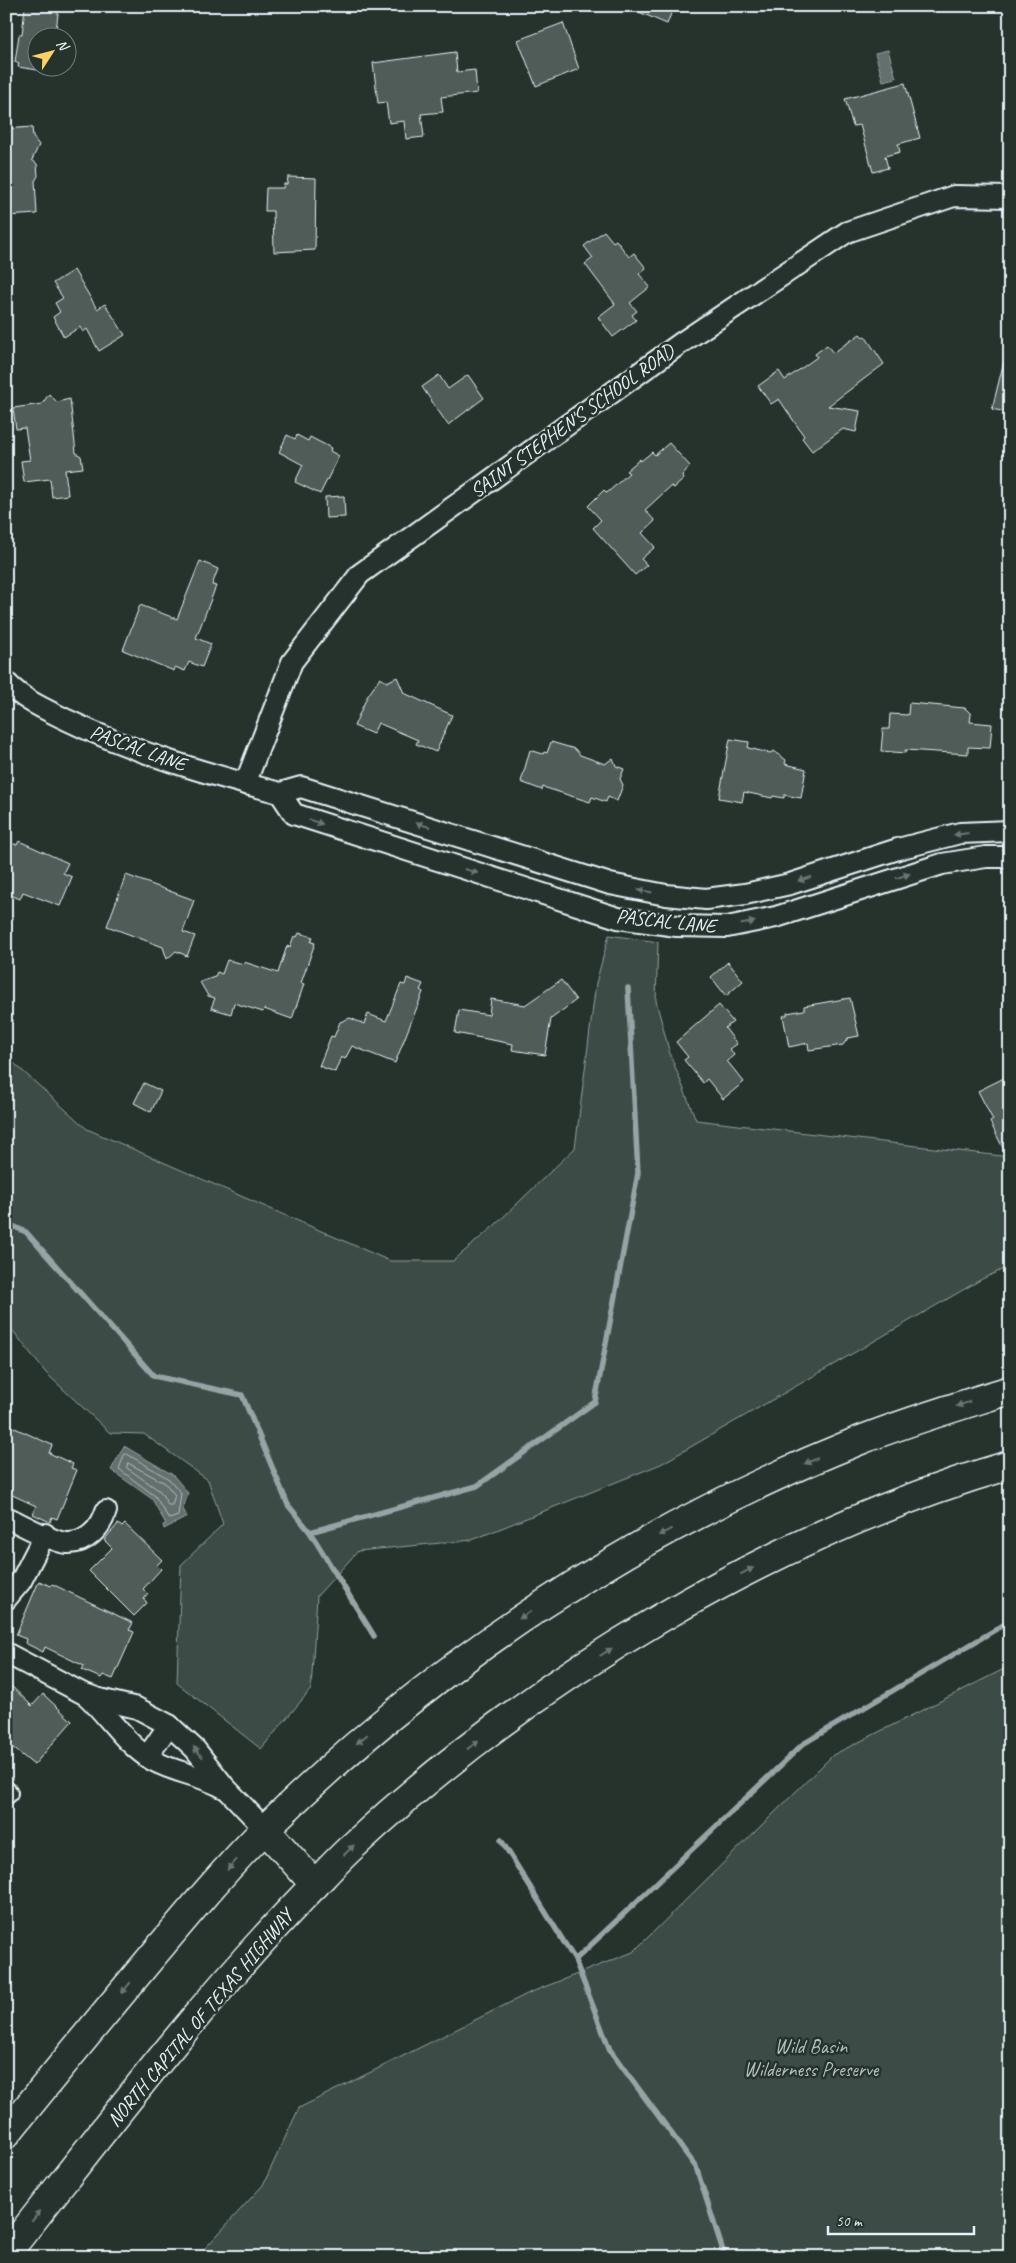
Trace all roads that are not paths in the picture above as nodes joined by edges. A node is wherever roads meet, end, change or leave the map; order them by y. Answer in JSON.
{"nodes":[{"id":1,"x":1010,"y":197,"type":"edge"},
{"id":2,"x":6,"y":682,"type":"edge"},
{"id":3,"x":245,"y":784,"type":"junction"},
{"id":4,"x":280,"y":793,"type":"junction"},
{"id":5,"x":1010,"y":832,"type":"edge"},
{"id":6,"x":1010,"y":857,"type":"edge"},
{"id":7,"x":863,"y":860,"type":"junction"},
{"id":8,"x":868,"y":888,"type":"junction"},
{"id":9,"x":1010,"y":1390,"type":"edge"},
{"id":10,"x":1010,"y":1465,"type":"edge"},
{"id":11,"x":106,"y":1511,"type":"dead end"},
{"id":12,"x":6,"y":1517,"type":"edge"},
{"id":13,"x":45,"y":1534,"type":"junction"},
{"id":14,"x":6,"y":1599,"type":"edge"},
{"id":15,"x":6,"y":1653,"type":"edge"},
{"id":16,"x":82,"y":1693,"type":"junction"},
{"id":17,"x":169,"y":1725,"type":"junction"},
{"id":18,"x":147,"y":1756,"type":"junction"},
{"id":19,"x":228,"y":1791,"type":"junction"},
{"id":20,"x":265,"y":1829,"type":"junction"},
{"id":21,"x":315,"y":1885,"type":"junction"},
{"id":22,"x":6,"y":2134,"type":"edge"},
{"id":23,"x":6,"y":2254,"type":"edge"}],
"edges":[{"from":1,"to":3,"type":"street","name":"SAINT STEPHEN'S SCHOOL ROAD"},
{"from":2,"to":3,"type":"street","name":"PASCAL LANE"},
{"from":3,"to":4,"type":"street","name":"PASCAL LANE"},
{"from":7,"to":4,"type":"street","name":"PASCAL LANE","one_way":true},
{"from":4,"to":8,"type":"street","name":"PASCAL LANE","one_way":true},
{"from":5,"to":7,"type":"street","name":"PASCAL LANE","one_way":true},
{"from":8,"to":6,"type":"street","name":"PASCAL LANE","one_way":true},
{"from":7,"to":8,"type":"street"},
{"from":9,"to":20,"type":"highway","one_way":true},
{"from":21,"to":10,"type":"highway","name":"NORTH CAPITAL OF TEXAS HIGHWAY","one_way":true},
{"from":11,"to":13,"type":"street"},
{"from":12,"to":13,"type":"street"},
{"from":13,"to":14,"type":"street"},
{"from":15,"to":16,"type":"street"},
{"from":16,"to":17,"type":"street"},
{"from":16,"to":18,"type":"street"},
{"from":17,"to":18,"type":"street"},
{"from":19,"to":17,"type":"street","one_way":true},
{"from":18,"to":19,"type":"street"},
{"from":19,"to":20,"type":"street"},
{"from":20,"to":21,"type":"highway"},
{"from":20,"to":22,"type":"highway","one_way":true},
{"from":23,"to":21,"type":"highway","name":"NORTH CAPITAL OF TEXAS HIGHWAY","one_way":true}]}
